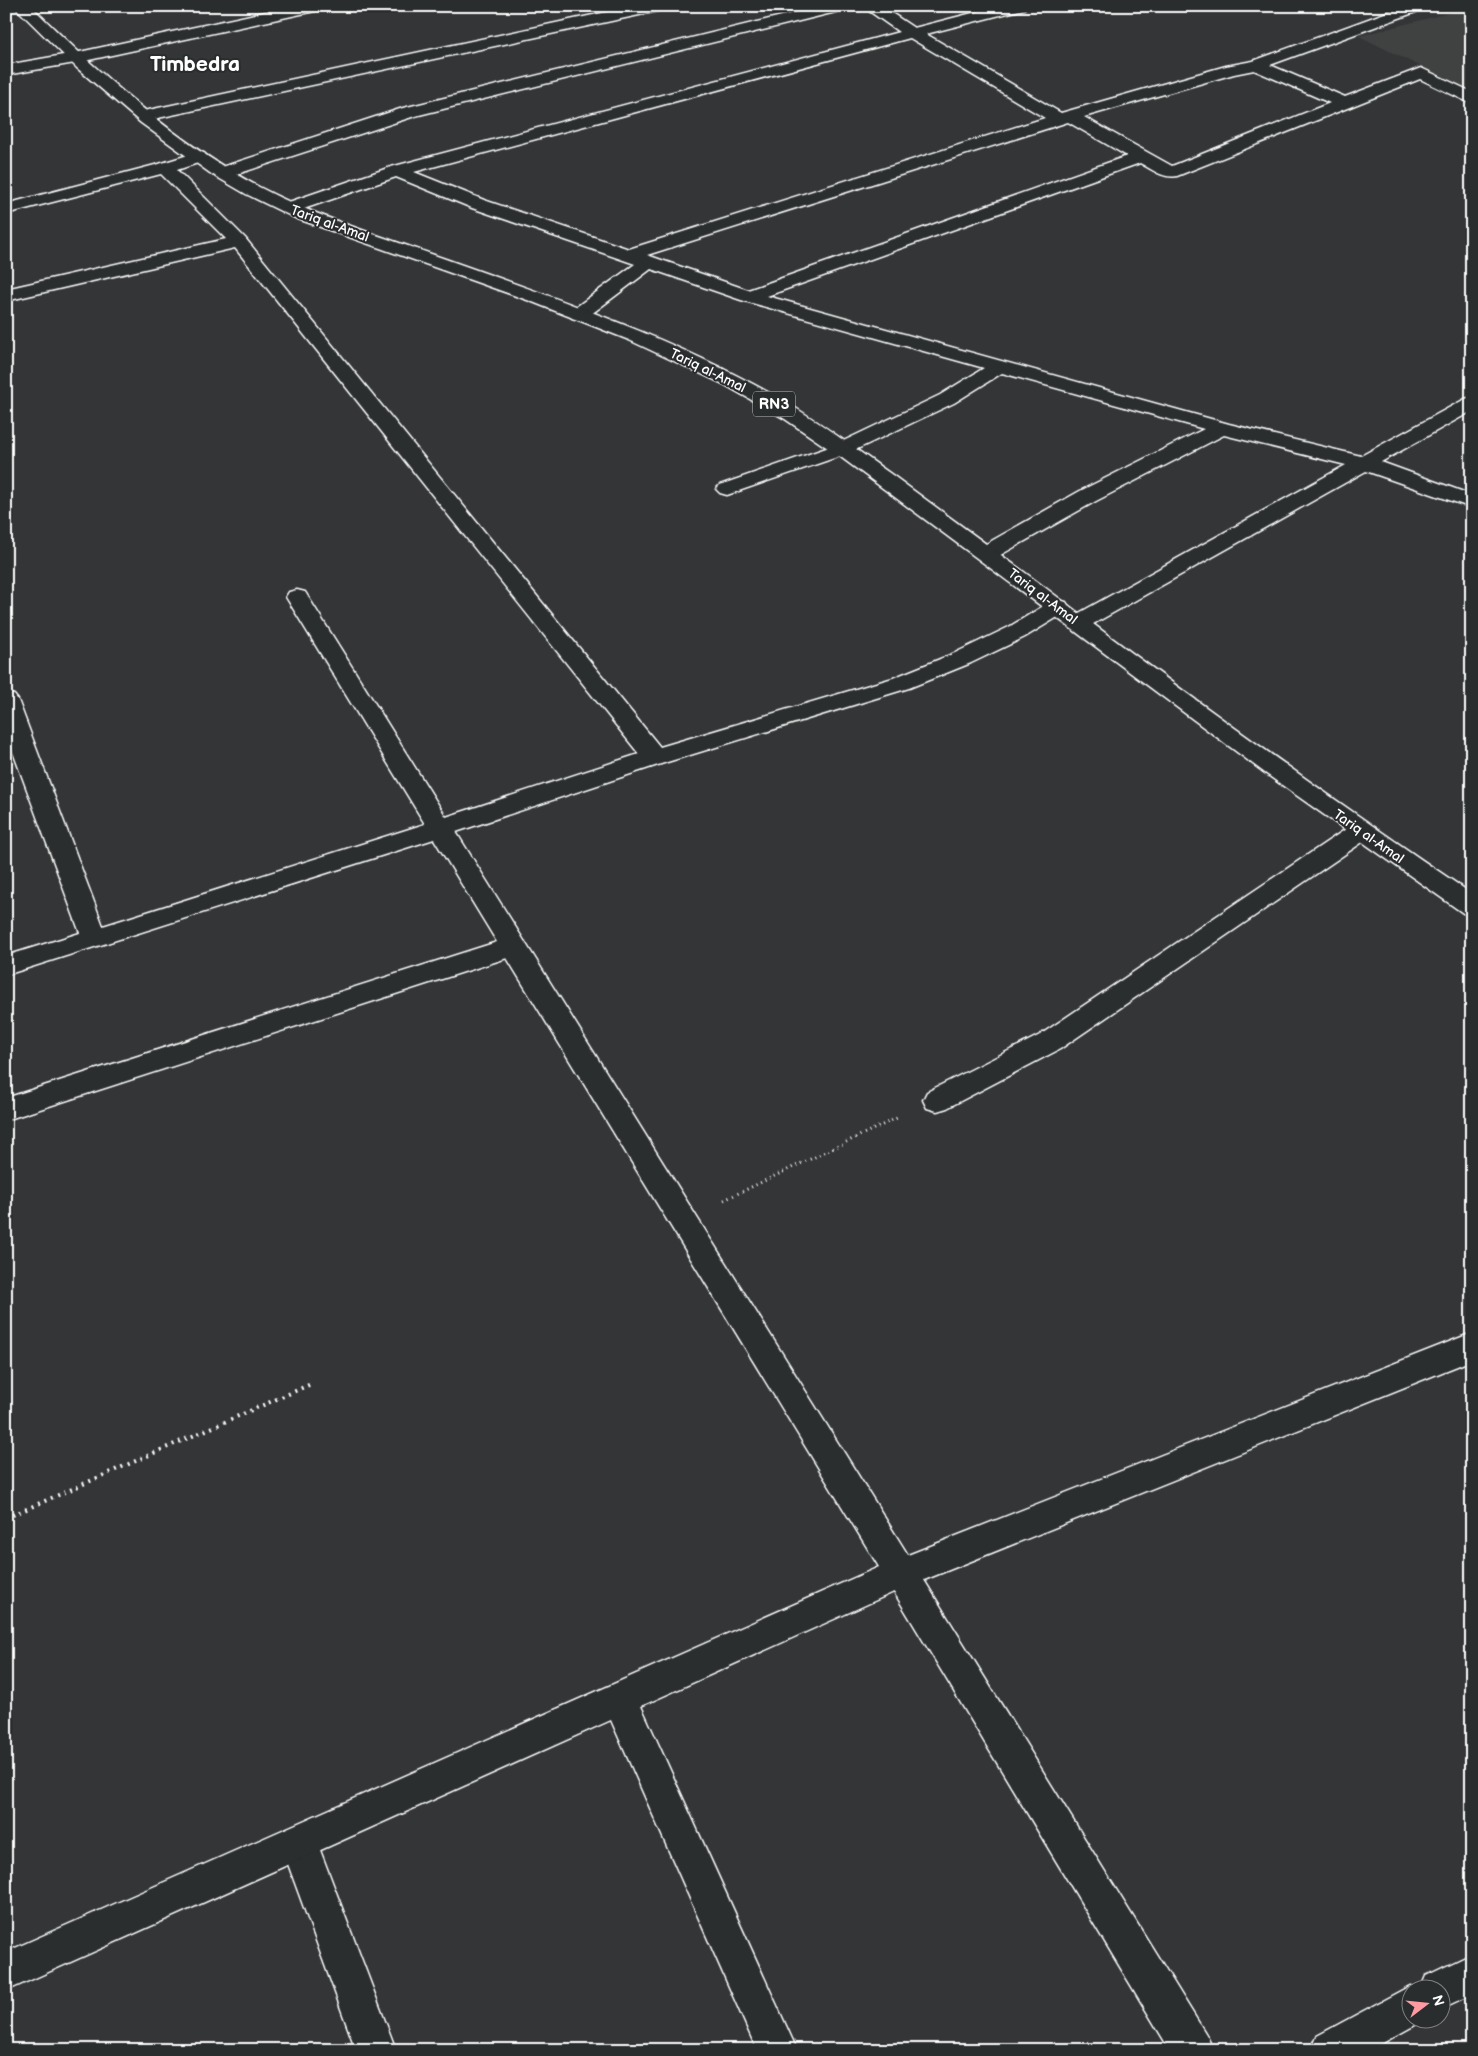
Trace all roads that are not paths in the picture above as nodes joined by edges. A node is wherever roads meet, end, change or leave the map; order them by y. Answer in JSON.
{"nodes":[{"id":1,"x":22,"y":6,"type":"edge"},
{"id":2,"x":315,"y":6,"type":"edge"},
{"id":3,"x":658,"y":6,"type":"edge"},
{"id":4,"x":843,"y":6,"type":"edge"},
{"id":5,"x":870,"y":6,"type":"edge"},
{"id":6,"x":1020,"y":6,"type":"edge"},
{"id":7,"x":1419,"y":6,"type":"edge"},
{"id":8,"x":1362,"y":10,"type":"dead end"},
{"id":9,"x":1383,"y":19,"type":"junction"},
{"id":10,"x":912,"y":33,"type":"junction"},
{"id":11,"x":75,"y":58,"type":"junction"},
{"id":12,"x":1256,"y":65,"type":"junction"},
{"id":13,"x":6,"y":70,"type":"edge"},
{"id":14,"x":1472,"y":99,"type":"edge"},
{"id":15,"x":1344,"y":104,"type":"junction"},
{"id":16,"x":144,"y":116,"type":"junction"},
{"id":17,"x":1064,"y":118,"type":"junction"},
{"id":18,"x":198,"y":157,"type":"junction"},
{"id":19,"x":1141,"y":157,"type":"junction"},
{"id":20,"x":165,"y":168,"type":"junction"},
{"id":21,"x":397,"y":171,"type":"junction"},
{"id":22,"x":222,"y":173,"type":"junction"},
{"id":23,"x":289,"y":208,"type":"junction"},
{"id":24,"x":6,"y":209,"type":"edge"},
{"id":25,"x":238,"y":242,"type":"junction"},
{"id":26,"x":629,"y":255,"type":"junction"},
{"id":27,"x":649,"y":262,"type":"junction"},
{"id":28,"x":6,"y":295,"type":"edge"},
{"id":29,"x":748,"y":296,"type":"junction"},
{"id":30,"x":579,"y":314,"type":"junction"},
{"id":31,"x":1000,"y":366,"type":"junction"},
{"id":32,"x":1472,"y":403,"type":"edge"},
{"id":33,"x":1222,"y":428,"type":"junction"},
{"id":34,"x":842,"y":449,"type":"junction"},
{"id":35,"x":1363,"y":464,"type":"junction"},
{"id":36,"x":727,"y":489,"type":"dead end"},
{"id":37,"x":1472,"y":502,"type":"edge"},
{"id":38,"x":987,"y":553,"type":"junction"},
{"id":39,"x":297,"y":597,"type":"dead end"},
{"id":40,"x":1058,"y":607,"type":"junction"},
{"id":41,"x":1078,"y":622,"type":"junction"},
{"id":42,"x":6,"y":700,"type":"edge"},
{"id":43,"x":654,"y":757,"type":"junction"},
{"id":44,"x":441,"y":828,"type":"junction"},
{"id":45,"x":1360,"y":832,"type":"junction"},
{"id":46,"x":1472,"y":907,"type":"edge"},
{"id":47,"x":95,"y":938,"type":"junction"},
{"id":48,"x":514,"y":946,"type":"junction"},
{"id":49,"x":6,"y":966,"type":"edge"},
{"id":50,"x":936,"y":1100,"type":"road end"},
{"id":51,"x":6,"y":1108,"type":"edge"},
{"id":52,"x":1472,"y":1346,"type":"edge"},
{"id":53,"x":901,"y":1573,"type":"junction"},
{"id":54,"x":620,"y":1699,"type":"junction"},
{"id":55,"x":299,"y":1842,"type":"junction"},
{"id":56,"x":6,"y":1972,"type":"edge"},
{"id":57,"x":1472,"y":1973,"type":"edge"},
{"id":58,"x":1450,"y":1985,"type":"edge"},
{"id":59,"x":1400,"y":2012,"type":"edge"},
{"id":60,"x":376,"y":2050,"type":"edge"},
{"id":61,"x":777,"y":2050,"type":"edge"},
{"id":62,"x":1193,"y":2050,"type":"edge"},
{"id":63,"x":1332,"y":2050,"type":"edge"}],
"edges":[{"from":1,"to":11,"type":"main road","name":"Tariq al-Amal","number":"RN3"},
{"from":2,"to":11,"type":"main road"},
{"from":3,"to":16,"type":"main road"},
{"from":4,"to":22,"type":"main road"},
{"from":5,"to":10,"type":"main road"},
{"from":6,"to":10,"type":"main road"},
{"from":7,"to":9,"type":"main road"},
{"from":8,"to":9,"type":"main road"},
{"from":9,"to":12,"type":"main road"},
{"from":10,"to":17,"type":"main road"},
{"from":10,"to":21,"type":"main road"},
{"from":11,"to":13,"type":"main road"},
{"from":11,"to":16,"type":"main road","name":"Tariq al-Amal","number":"RN3"},
{"from":12,"to":15,"type":"main road"},
{"from":12,"to":17,"type":"main road"},
{"from":14,"to":15,"type":"main road"},
{"from":15,"to":19,"type":"main road"},
{"from":16,"to":18,"type":"main road","name":"Tariq al-Amal","number":"RN3"},
{"from":17,"to":19,"type":"main road"},
{"from":17,"to":26,"type":"main road"},
{"from":18,"to":20,"type":"main road"},
{"from":18,"to":22,"type":"main road","name":"Tariq al-Amal","number":"RN3"},
{"from":19,"to":29,"type":"main road"},
{"from":20,"to":24,"type":"main road"},
{"from":20,"to":25,"type":"main road"},
{"from":21,"to":23,"type":"main road"},
{"from":21,"to":26,"type":"main road"},
{"from":22,"to":23,"type":"main road","name":"Tariq al-Amal","number":"RN3"},
{"from":23,"to":30,"type":"main road","name":"Tariq al-Amal","number":"RN3"},
{"from":25,"to":28,"type":"main road"},
{"from":25,"to":43,"type":"main road"},
{"from":26,"to":27,"type":"main road"},
{"from":27,"to":29,"type":"main road"},
{"from":27,"to":30,"type":"main road"},
{"from":29,"to":31,"type":"main road"},
{"from":30,"to":34,"type":"main road","name":"Tariq al-Amal","number":"RN3"},
{"from":31,"to":33,"type":"main road"},
{"from":31,"to":34,"type":"main road"},
{"from":32,"to":35,"type":"main road"},
{"from":33,"to":35,"type":"main road"},
{"from":33,"to":38,"type":"main road"},
{"from":34,"to":36,"type":"main road"},
{"from":34,"to":38,"type":"main road","name":"Tariq al-Amal","number":"RN3"},
{"from":35,"to":37,"type":"main road"},
{"from":35,"to":41,"type":"main road"},
{"from":38,"to":40,"type":"main road","name":"Tariq al-Amal","number":"RN3"},
{"from":39,"to":44,"type":"main road"},
{"from":40,"to":41,"type":"main road","name":"Tariq al-Amal","number":"RN3"},
{"from":40,"to":43,"type":"main road"},
{"from":41,"to":45,"type":"main road","name":"Tariq al-Amal","number":"RN3"},
{"from":42,"to":47,"type":"main road"},
{"from":43,"to":44,"type":"main road"},
{"from":44,"to":47,"type":"main road"},
{"from":44,"to":48,"type":"main road"},
{"from":45,"to":46,"type":"main road","name":"Tariq al-Amal","number":"RN3"},
{"from":45,"to":50,"type":"main road"},
{"from":47,"to":49,"type":"main road"},
{"from":48,"to":51,"type":"main road"},
{"from":48,"to":53,"type":"main road"},
{"from":52,"to":53,"type":"main road"},
{"from":53,"to":54,"type":"main road"},
{"from":53,"to":62,"type":"main road"},
{"from":54,"to":55,"type":"main road"},
{"from":54,"to":61,"type":"main road"},
{"from":55,"to":56,"type":"main road"},
{"from":55,"to":60,"type":"main road"},
{"from":57,"to":58,"type":"main road"},
{"from":59,"to":63,"type":"main road"}]}
